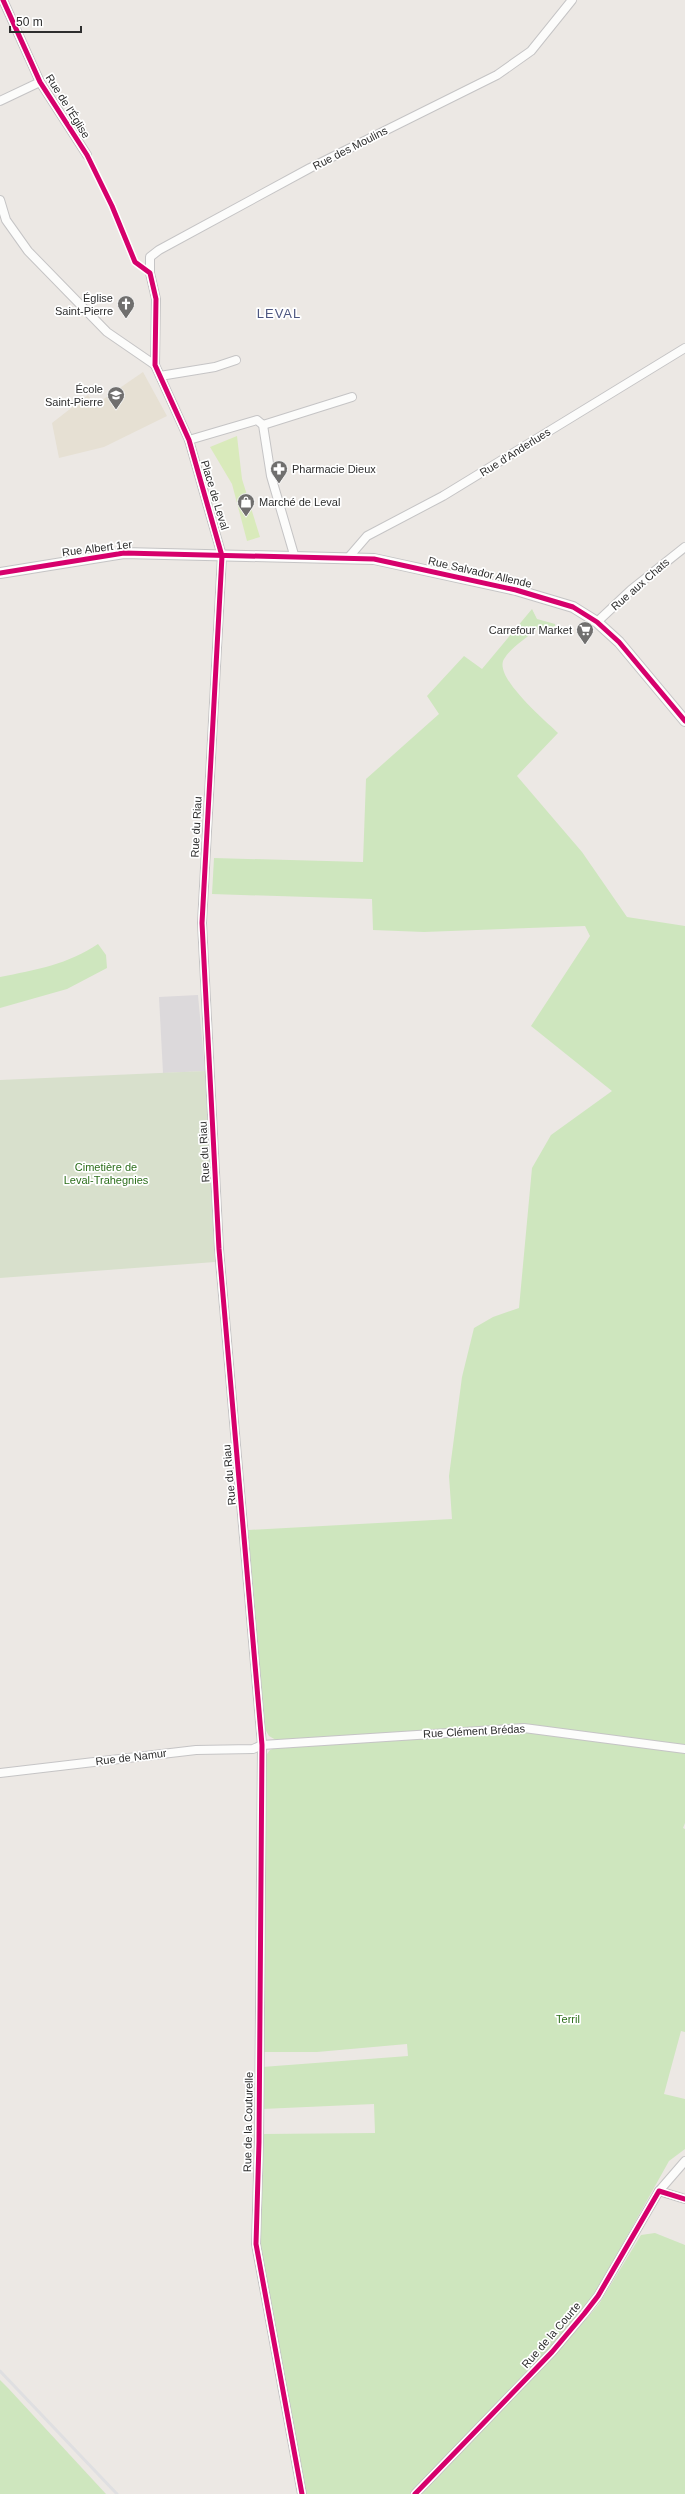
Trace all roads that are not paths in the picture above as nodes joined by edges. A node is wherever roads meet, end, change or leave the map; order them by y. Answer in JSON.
{"nodes":[{"id":1,"x":3,"y":0,"type":"edge"},
{"id":2,"x":572,"y":0,"type":"edge"},
{"id":3,"x":40,"y":82,"type":"junction"},
{"id":4,"x":0,"y":100,"type":"edge"},
{"id":5,"x":87,"y":155,"type":"dead end"},
{"id":6,"x":0,"y":200,"type":"edge"},
{"id":7,"x":685,"y":348,"type":"edge"},
{"id":8,"x":236,"y":360,"type":"dead end"},
{"id":9,"x":155,"y":365,"type":"junction"},
{"id":10,"x":160,"y":376,"type":"junction"},
{"id":11,"x":352,"y":397,"type":"dead end"},
{"id":12,"x":263,"y":425,"type":"junction"},
{"id":13,"x":189,"y":440,"type":"junction"},
{"id":14,"x":685,"y":548,"type":"edge"},
{"id":15,"x":222,"y":556,"type":"junction"},
{"id":16,"x":295,"y":558,"type":"junction"},
{"id":17,"x":348,"y":558,"type":"junction"},
{"id":18,"x":0,"y":573,"type":"edge"},
{"id":19,"x":596,"y":622,"type":"junction"},
{"id":20,"x":685,"y":721,"type":"edge"},
{"id":21,"x":262,"y":1746,"type":"junction"},
{"id":22,"x":685,"y":1749,"type":"edge"},
{"id":23,"x":0,"y":1773,"type":"edge"},
{"id":24,"x":685,"y":2160,"type":"edge"},
{"id":25,"x":659,"y":2191,"type":"junction"},
{"id":26,"x":685,"y":2199,"type":"edge"},
{"id":27,"x":302,"y":2494,"type":"edge"},
{"id":28,"x":415,"y":2494,"type":"edge"}],
"edges":[{"from":1,"to":3,"type":"street","name":"Rue de l'Église"},
{"from":2,"to":9,"type":"street","name":"Rue des Moulins"},
{"from":3,"to":4,"type":"street","name":"Rue de l'Église"},
{"from":3,"to":5,"type":"street","name":"Rue de l'Église"},
{"from":6,"to":9,"type":"street"},
{"from":7,"to":17,"type":"street","name":"Rue d'Anderlues"},
{"from":8,"to":10,"type":"street"},
{"from":9,"to":10,"type":"street","name":"Place de Leval"},
{"from":10,"to":13,"type":"street","name":"Place de Leval"},
{"from":11,"to":12,"type":"street"},
{"from":12,"to":13,"type":"street"},
{"from":12,"to":16,"type":"street"},
{"from":13,"to":15,"type":"street","name":"Place de Leval"},
{"from":14,"to":19,"type":"street","name":"Rue aux Chats"},
{"from":15,"to":16,"type":"street","name":"Rue Salvador Allende"},
{"from":15,"to":18,"type":"street","name":"Rue Albert 1er"},
{"from":15,"to":21,"type":"street","name":"Rue du Riau"},
{"from":16,"to":17,"type":"street","name":"Rue Salvador Allende"},
{"from":17,"to":19,"type":"street","name":"Rue Salvador Allende"},
{"from":19,"to":20,"type":"street","name":"Rue Salvador Allende"},
{"from":21,"to":22,"type":"street","name":"Rue Clément Brédas"},
{"from":21,"to":23,"type":"street","name":"Rue de Namur"},
{"from":21,"to":27,"type":"street","name":"Rue de la Couturelle"},
{"from":24,"to":25,"type":"street","name":"Rue de la Courte"},
{"from":25,"to":26,"type":"street"},
{"from":25,"to":28,"type":"street","name":"Rue de la Courte"}]}
